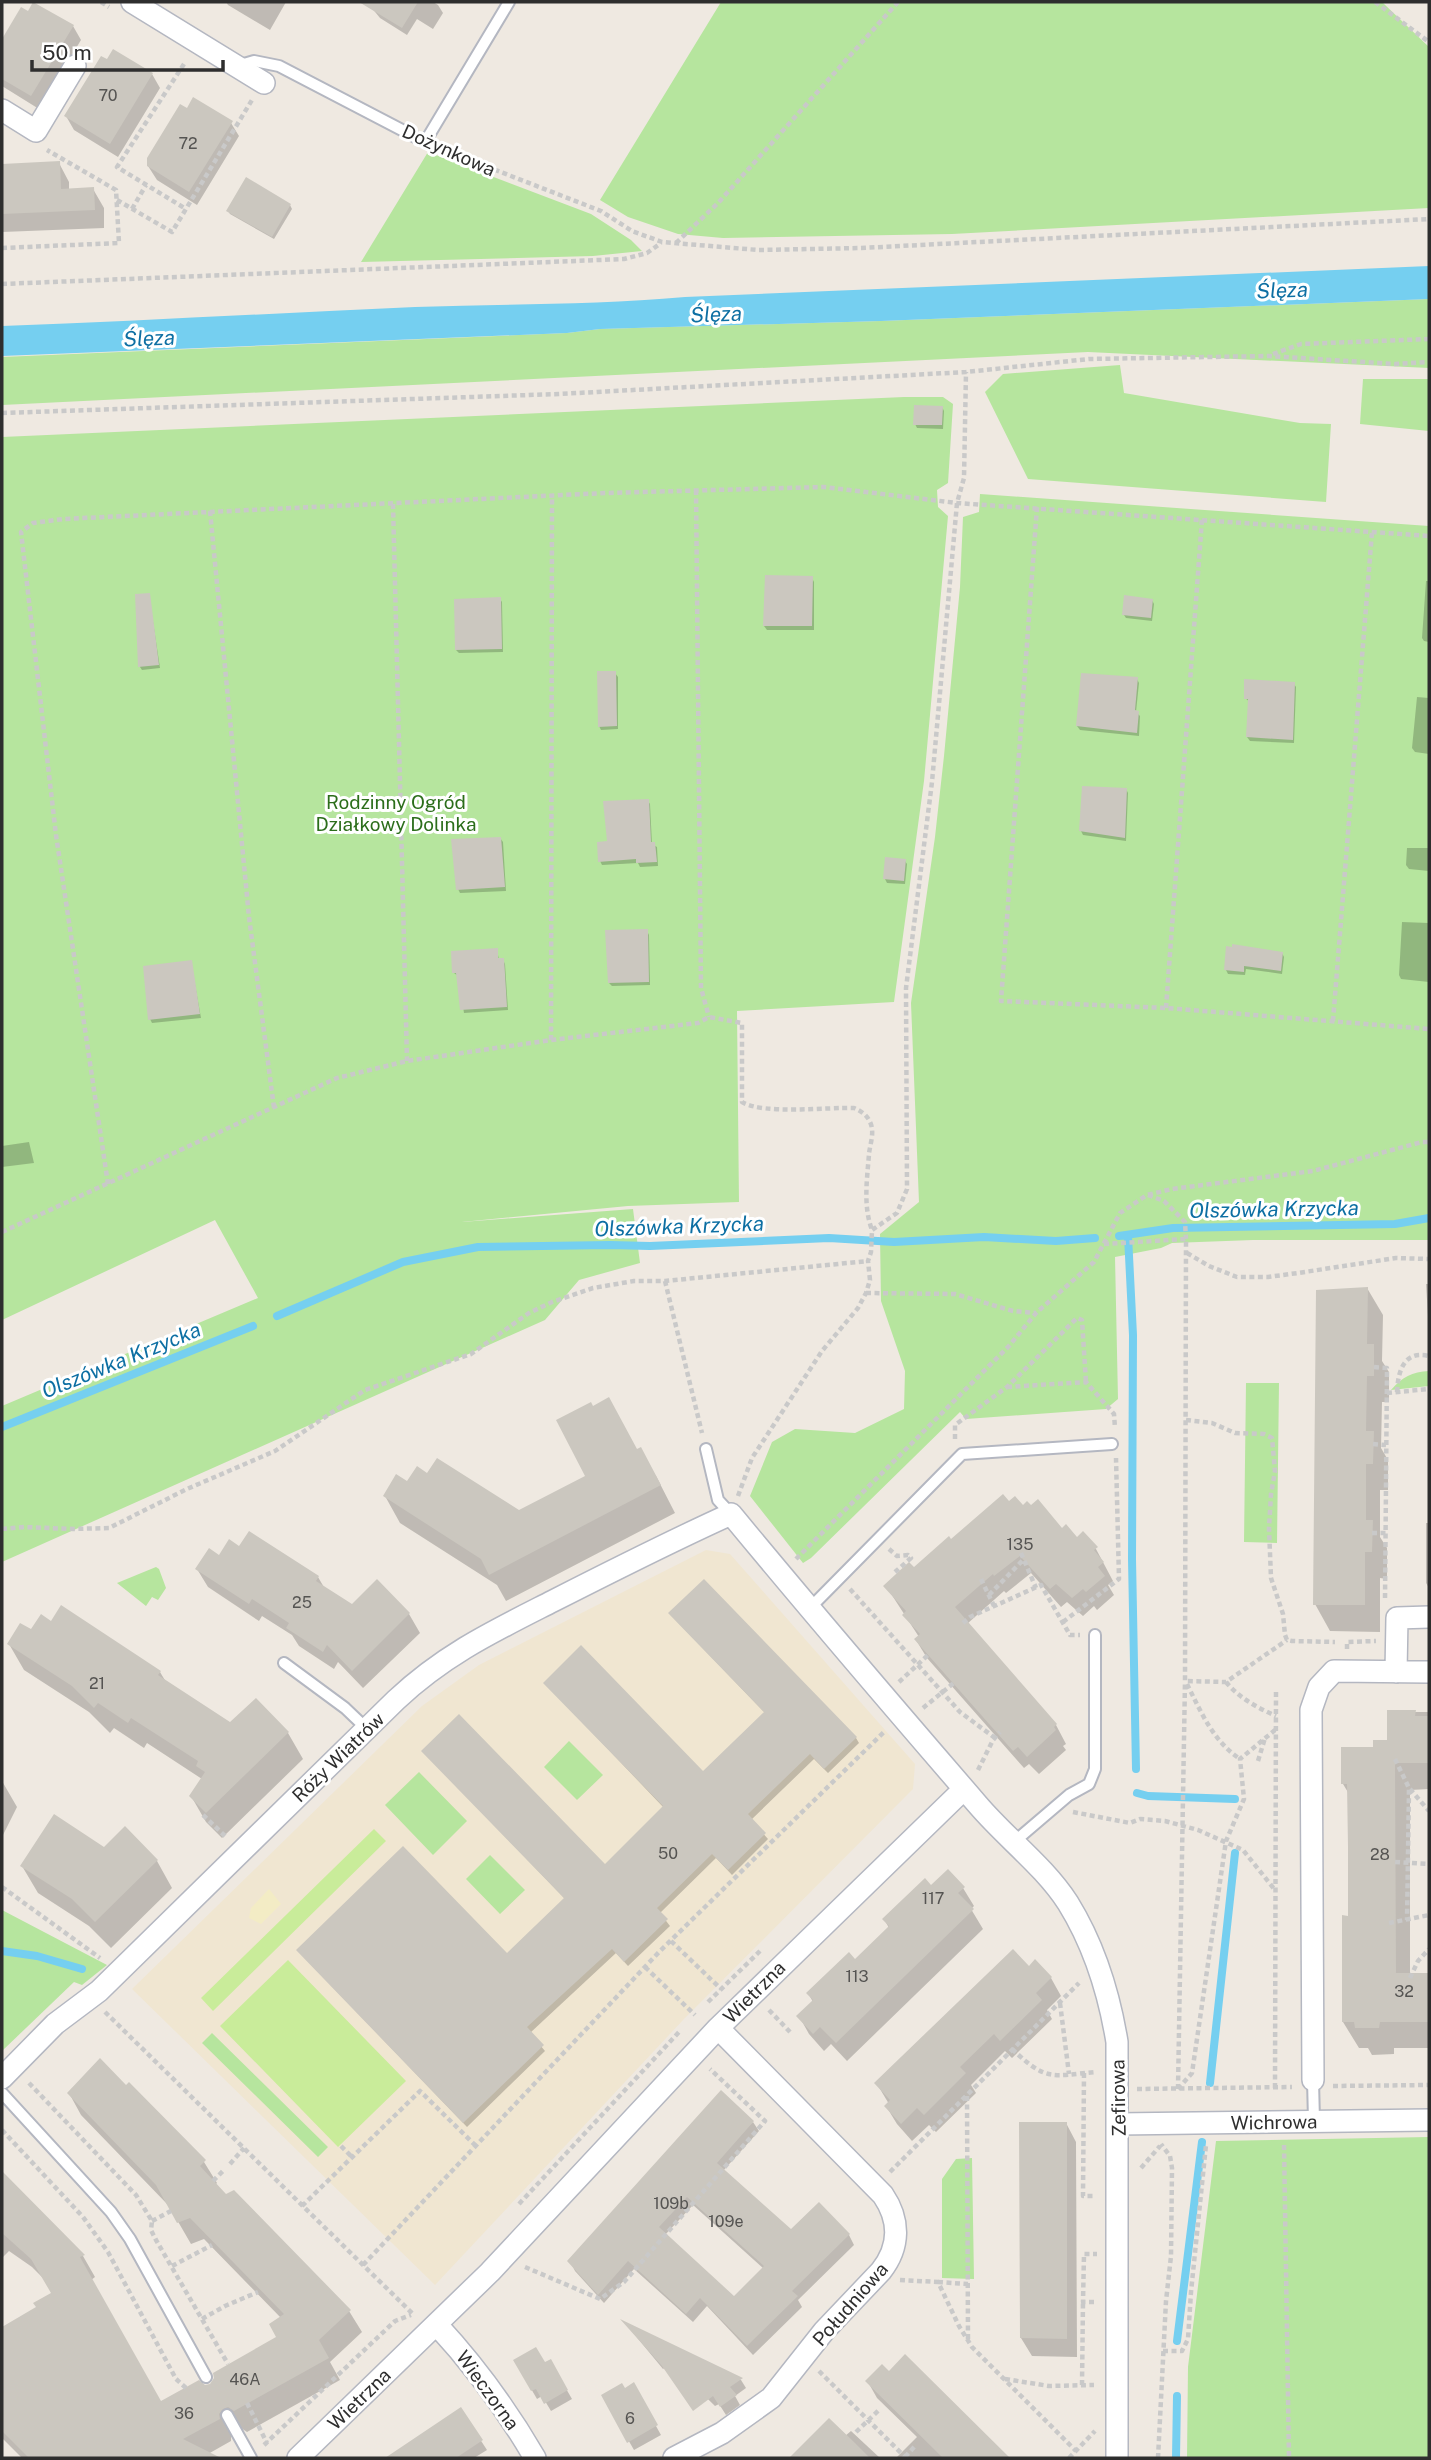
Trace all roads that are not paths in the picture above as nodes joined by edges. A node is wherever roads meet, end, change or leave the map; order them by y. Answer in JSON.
{"nodes":[{"id":1,"x":132,"y":2,"type":"edge"},
{"id":2,"x":509,"y":2,"type":"edge"},
{"id":3,"x":75,"y":66,"type":"dead end"},
{"id":4,"x":237,"y":66,"type":"junction"},
{"id":5,"x":259,"y":90,"type":"road end"},
{"id":6,"x":2,"y":110,"type":"edge"},
{"id":7,"x":1112,"y":1444,"type":"dead end"},
{"id":8,"x":706,"y":1449,"type":"road end"},
{"id":9,"x":731,"y":1514,"type":"junction"},
{"id":10,"x":810,"y":1608,"type":"junction"},
{"id":11,"x":1429,"y":1617,"type":"edge"},
{"id":12,"x":1095,"y":1635,"type":"road end"},
{"id":13,"x":284,"y":1663,"type":"dead end"},
{"id":14,"x":1396,"y":1672,"type":"junction"},
{"id":15,"x":1429,"y":1672,"type":"edge"},
{"id":16,"x":367,"y":1729,"type":"junction"},
{"id":17,"x":970,"y":1782,"type":"junction"},
{"id":18,"x":1014,"y":1842,"type":"junction"},
{"id":19,"x":718,"y":2028,"type":"junction"},
{"id":20,"x":2,"y":2077,"type":"edge"},
{"id":21,"x":1313,"y":2083,"type":"joint"},
{"id":22,"x":2,"y":2093,"type":"edge"},
{"id":23,"x":1429,"y":2120,"type":"edge"},
{"id":24,"x":1314,"y":2121,"type":"junction"},
{"id":25,"x":1118,"y":2124,"type":"junction"},
{"id":26,"x":437,"y":2325,"type":"junction"},
{"id":27,"x":206,"y":2376,"type":"dead end"},
{"id":28,"x":227,"y":2416,"type":"dead end"},
{"id":29,"x":255,"y":2454,"type":"edge"},
{"id":30,"x":298,"y":2458,"type":"edge"},
{"id":31,"x":535,"y":2458,"type":"edge"},
{"id":32,"x":674,"y":2458,"type":"edge"},
{"id":33,"x":1117,"y":2458,"type":"edge"}],
"edges":[{"from":1,"to":4,"type":"street"},
{"from":2,"to":4,"type":"lane","name":"Dożynkowa"},
{"from":3,"to":6,"type":"street"},
{"from":4,"to":5,"type":"street"},
{"from":7,"to":10,"type":"lane"},
{"from":8,"to":9,"type":"lane"},
{"from":9,"to":10,"type":"street"},
{"from":9,"to":16,"type":"street","name":"Róży Wiatrów"},
{"from":10,"to":17,"type":"street"},
{"from":11,"to":14,"type":"street"},
{"from":12,"to":18,"type":"lane"},
{"from":13,"to":16,"type":"lane"},
{"from":14,"to":15,"type":"street"},
{"from":14,"to":21,"type":"street"},
{"from":16,"to":20,"type":"street","name":"Róży Wiatrów"},
{"from":17,"to":18,"type":"street","name":"Zefirowa"},
{"from":17,"to":19,"type":"street","name":"Wietrzna"},
{"from":18,"to":25,"type":"street","name":"Zefirowa"},
{"from":19,"to":26,"type":"street","name":"Wietrzna"},
{"from":19,"to":32,"type":"street","name":"Południowa"},
{"from":21,"to":24,"type":"lane"},
{"from":22,"to":27,"type":"lane"},
{"from":23,"to":24,"type":"street","name":"Wichrowa"},
{"from":24,"to":25,"type":"street","name":"Wichrowa"},
{"from":25,"to":33,"type":"street","name":"Zefirowa"},
{"from":26,"to":30,"type":"street","name":"Wietrzna"},
{"from":26,"to":31,"type":"street","name":"Wieczorna"},
{"from":28,"to":29,"type":"lane"}]}
